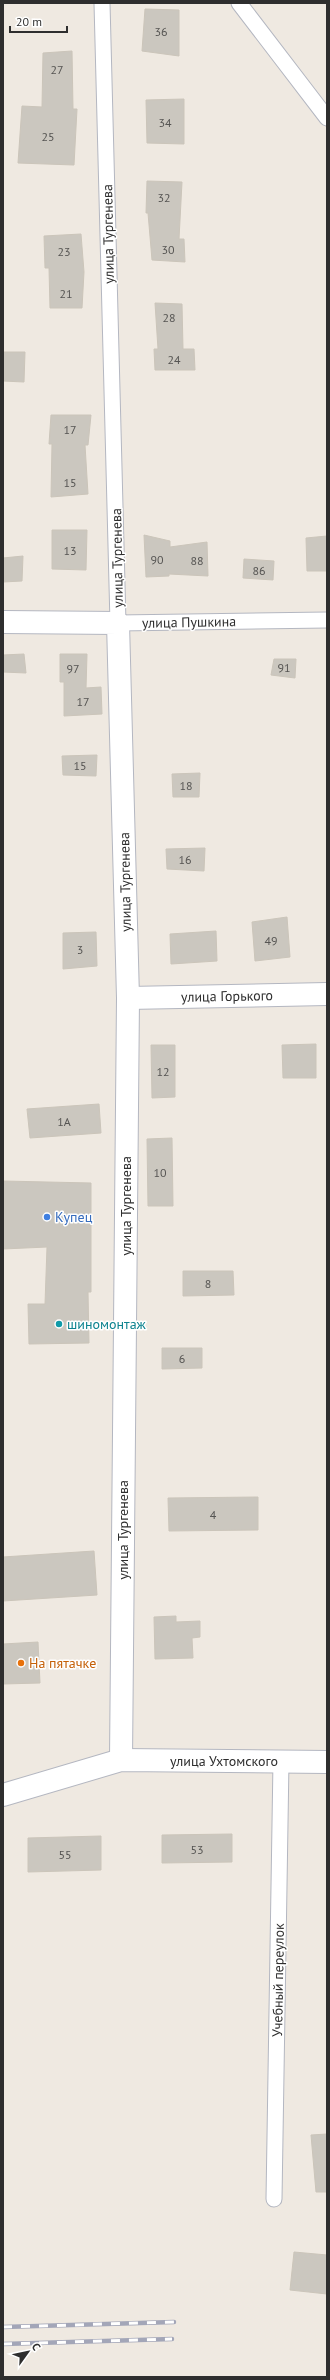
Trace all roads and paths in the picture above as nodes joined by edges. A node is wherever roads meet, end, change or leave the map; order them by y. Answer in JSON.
{"nodes":[{"id":1,"x":102,"y":3,"type":"edge"},
{"id":2,"x":239,"y":3,"type":"edge"},
{"id":3,"x":327,"y":118,"type":"edge"},
{"id":4,"x":327,"y":620,"type":"edge"},
{"id":5,"x":3,"y":622,"type":"edge"},
{"id":6,"x":118,"y":623,"type":"junction"},
{"id":7,"x":327,"y":994,"type":"edge"},
{"id":8,"x":128,"y":998,"type":"junction"},
{"id":9,"x":121,"y":1760,"type":"junction"},
{"id":10,"x":281,"y":1761,"type":"junction"},
{"id":11,"x":327,"y":1762,"type":"edge"},
{"id":12,"x":3,"y":1795,"type":"edge"},
{"id":13,"x":274,"y":2198,"type":"dead end"}],
"edges":[{"from":1,"to":6,"type":"street","name":"улица Тургенева"},
{"from":2,"to":3,"type":"street"},
{"from":4,"to":6,"type":"street","name":"улица Пушкина"},
{"from":5,"to":6,"type":"street","name":"улица Пушкина"},
{"from":6,"to":8,"type":"street","name":"улица Тургенева"},
{"from":7,"to":8,"type":"street","name":"улица Горького"},
{"from":8,"to":9,"type":"street","name":"улица Тургенева"},
{"from":9,"to":10,"type":"street","name":"улица Ухтомского"},
{"from":9,"to":12,"type":"street","name":"улица Ухтомского"},
{"from":10,"to":11,"type":"street","name":"улица Ухтомского"},
{"from":10,"to":13,"type":"street","name":"Учебный переулок"}]}
